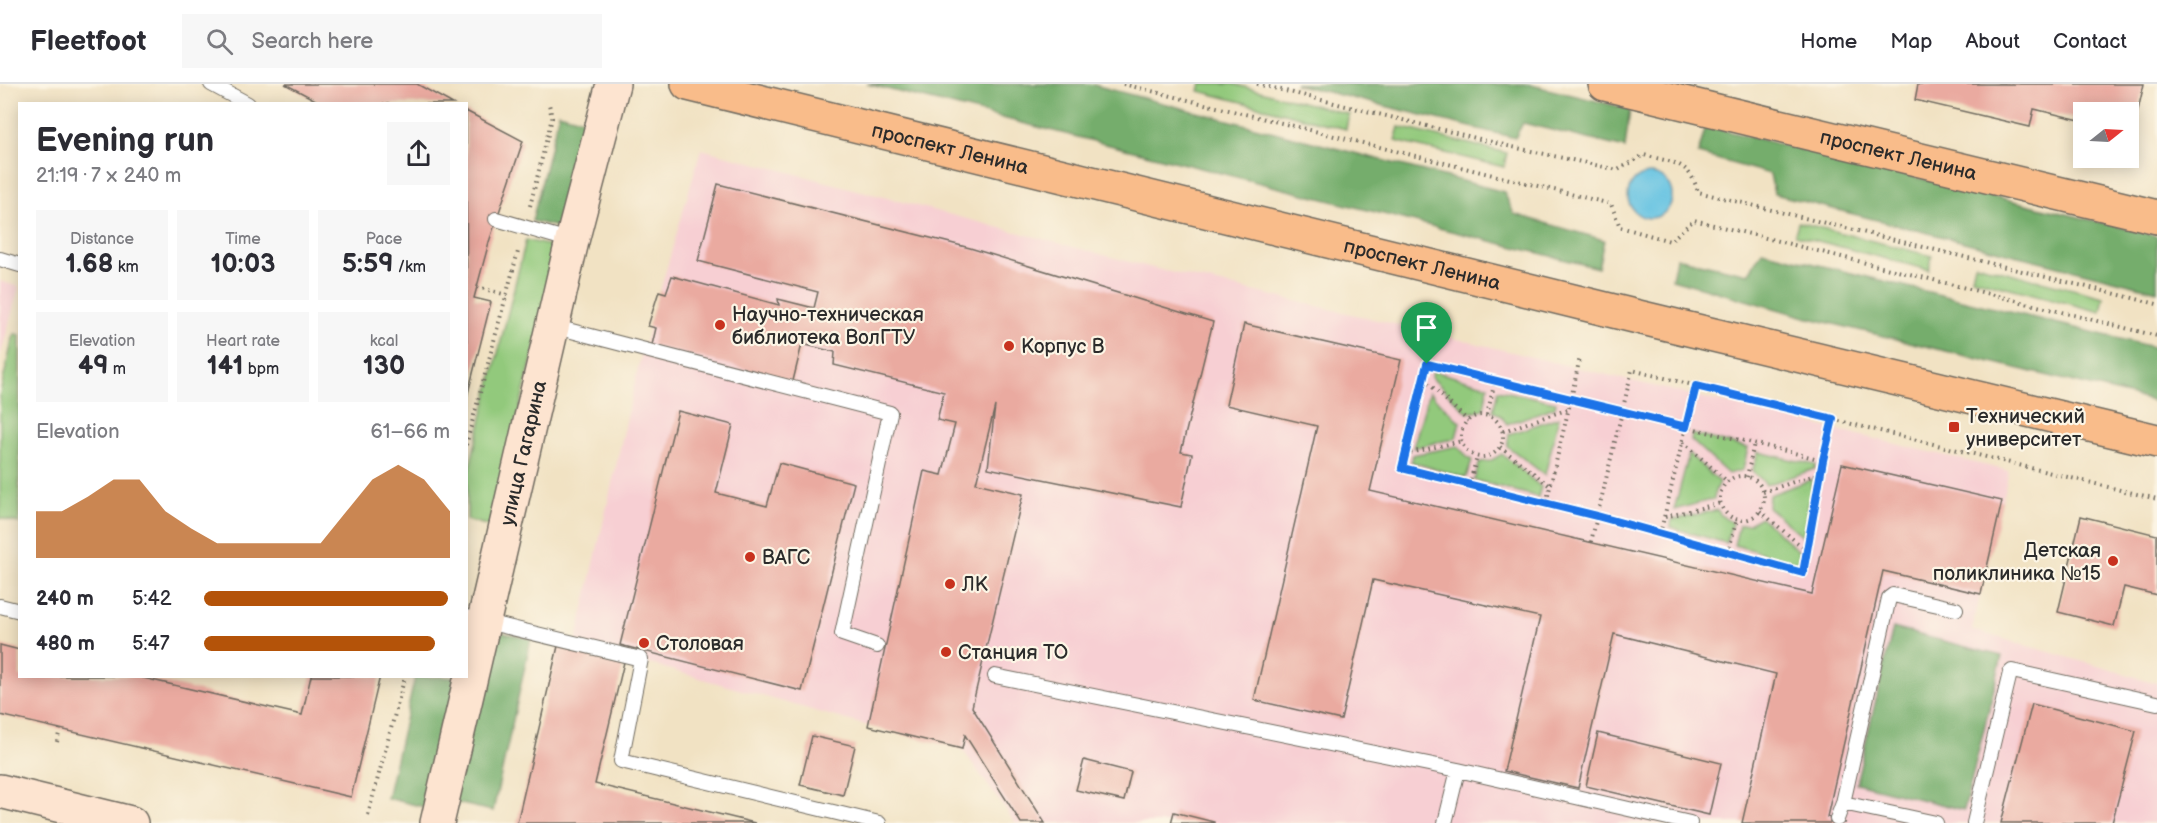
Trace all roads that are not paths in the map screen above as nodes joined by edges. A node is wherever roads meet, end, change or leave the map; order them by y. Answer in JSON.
{"nodes":[{"id":1,"x":211,"y":84,"type":"edge"},
{"id":2,"x":613,"y":84,"type":"edge"},
{"id":3,"x":688,"y":84,"type":"edge"},
{"id":4,"x":1605,"y":84,"type":"edge"},
{"id":5,"x":244,"y":102,"type":"edge"},
{"id":6,"x":2157,"y":217,"type":"edge"},
{"id":7,"x":496,"y":219,"type":"dead end"},
{"id":8,"x":572,"y":241,"type":"junction"},
{"id":9,"x":0,"y":259,"type":"edge"},
{"id":10,"x":18,"y":264,"type":"edge"},
{"id":11,"x":552,"y":326,"type":"junction"},
{"id":12,"x":2157,"y":441,"type":"edge"},
{"id":13,"x":0,"y":606,"type":"edge"},
{"id":14,"x":1956,"y":609,"type":"dead end"},
{"id":15,"x":18,"y":610,"type":"edge"},
{"id":16,"x":475,"y":619,"type":"edge"},
{"id":17,"x":877,"y":646,"type":"dead end"},
{"id":18,"x":468,"y":657,"type":"edge"},
{"id":19,"x":995,"y":676,"type":"dead end"},
{"id":20,"x":464,"y":678,"type":"edge"},
{"id":21,"x":2157,"y":703,"type":"edge"},
{"id":22,"x":1458,"y":770,"type":"junction"},
{"id":23,"x":0,"y":791,"type":"edge"},
{"id":24,"x":1843,"y":803,"type":"junction"},
{"id":25,"x":1837,"y":819,"type":"dead end"},
{"id":26,"x":131,"y":823,"type":"edge"},
{"id":27,"x":437,"y":823,"type":"edge"},
{"id":28,"x":879,"y":823,"type":"edge"},
{"id":29,"x":1445,"y":823,"type":"edge"},
{"id":30,"x":1690,"y":823,"type":"edge"},
{"id":31,"x":1936,"y":823,"type":"edge"},
{"id":32,"x":1974,"y":823,"type":"edge"}],
"edges":[{"from":1,"to":5,"type":"lane"},
{"from":2,"to":8,"type":"street","name":"улица Гагарина"},
{"from":3,"to":12,"type":"main road","name":"проспект Ленина"},
{"from":4,"to":6,"type":"main road","name":"проспект Ленина"},
{"from":7,"to":8,"type":"lane"},
{"from":8,"to":11,"type":"street","name":"улица Гагарина"},
{"from":9,"to":10,"type":"lane"},
{"from":11,"to":16,"type":"street","name":"улица Гагарина"},
{"from":11,"to":17,"type":"lane"},
{"from":13,"to":15,"type":"lane"},
{"from":14,"to":24,"type":"lane"},
{"from":16,"to":18,"type":"street","name":"улица Гагарина"},
{"from":16,"to":28,"type":"lane"},
{"from":19,"to":22,"type":"lane"},
{"from":20,"to":27,"type":"street","name":"улица Гагарина"},
{"from":21,"to":32,"type":"lane"},
{"from":22,"to":29,"type":"lane"},
{"from":22,"to":30,"type":"lane"},
{"from":23,"to":26,"type":"street"},
{"from":24,"to":25,"type":"lane"},
{"from":24,"to":31,"type":"lane"}]}
